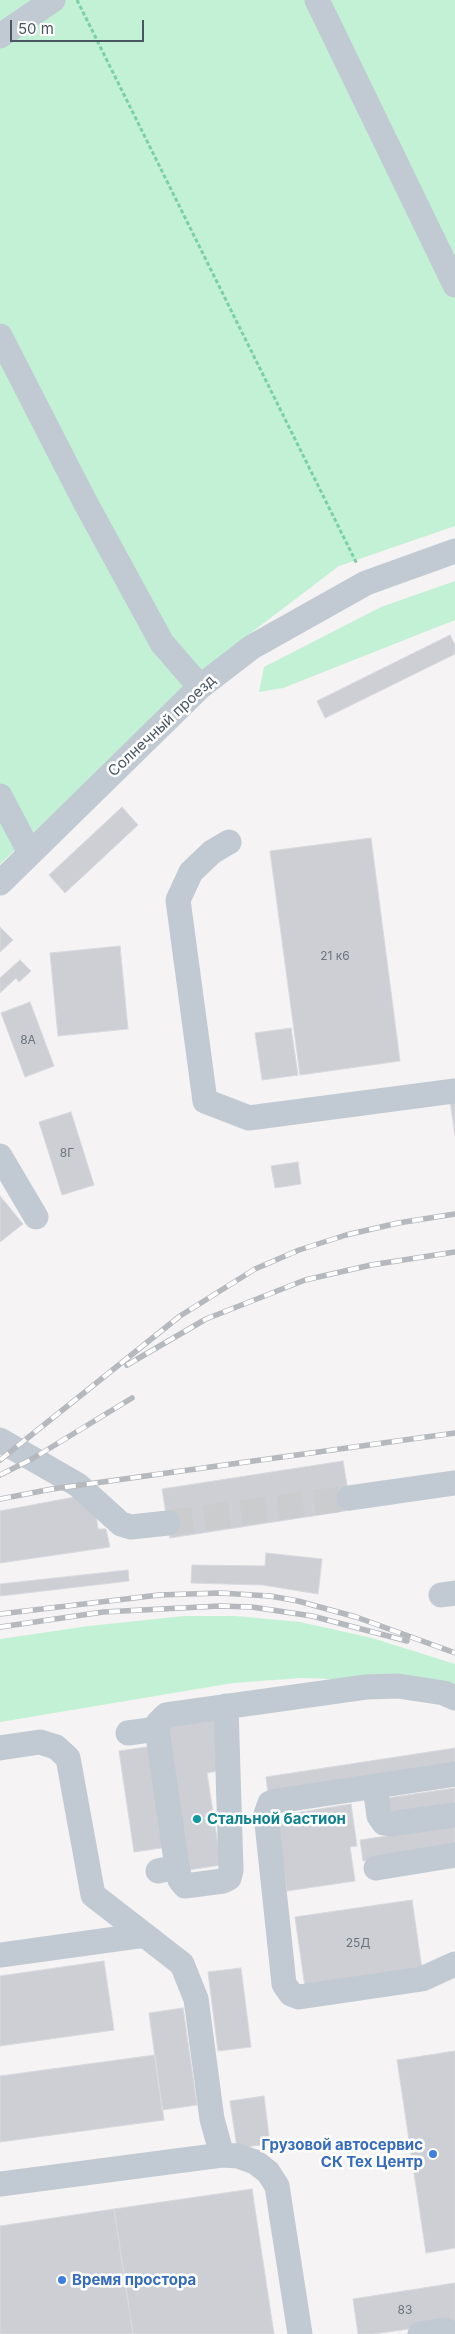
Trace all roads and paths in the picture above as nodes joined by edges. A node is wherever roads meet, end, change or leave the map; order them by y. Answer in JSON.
{"nodes":[{"id":1,"x":53,"y":0,"type":"edge"},
{"id":2,"x":77,"y":0,"type":"edge"},
{"id":3,"x":317,"y":0,"type":"edge"},
{"id":4,"x":0,"y":36,"type":"edge"},
{"id":5,"x":455,"y":285,"type":"edge"},
{"id":6,"x":0,"y":336,"type":"edge"},
{"id":7,"x":455,"y":551,"type":"edge"},
{"id":8,"x":366,"y":583,"type":"junction"},
{"id":9,"x":200,"y":687,"type":"junction"},
{"id":10,"x":0,"y":796,"type":"edge"},
{"id":11,"x":228,"y":842,"type":"dead end"},
{"id":12,"x":30,"y":853,"type":"junction"},
{"id":13,"x":0,"y":883,"type":"edge"},
{"id":14,"x":455,"y":1091,"type":"edge"},
{"id":15,"x":0,"y":1156,"type":"edge"},
{"id":16,"x":36,"y":1217,"type":"dead end"},
{"id":17,"x":0,"y":1440,"type":"edge"},
{"id":18,"x":455,"y":1483,"type":"edge"},
{"id":19,"x":349,"y":1498,"type":"tunnel mouth"},
{"id":20,"x":168,"y":1523,"type":"tunnel mouth"},
{"id":21,"x":455,"y":1698,"type":"edge"},
{"id":22,"x":226,"y":1706,"type":"junction"},
{"id":23,"x":157,"y":1729,"type":"junction"},
{"id":24,"x":128,"y":1733,"type":"dead end"},
{"id":25,"x":0,"y":1748,"type":"edge"},
{"id":26,"x":455,"y":1774,"type":"edge"},
{"id":27,"x":375,"y":1786,"type":"junction"},
{"id":28,"x":455,"y":1814,"type":"edge"},
{"id":29,"x":455,"y":1855,"type":"edge"},
{"id":30,"x":376,"y":1868,"type":"dead end"},
{"id":31,"x":144,"y":1935,"type":"junction"},
{"id":32,"x":0,"y":1955,"type":"edge"},
{"id":33,"x":455,"y":1964,"type":"edge"},
{"id":34,"x":222,"y":2155,"type":"junction"},
{"id":35,"x":0,"y":2184,"type":"edge"},
{"id":36,"x":300,"y":2334,"type":"edge"},
{"id":37,"x":420,"y":2334,"type":"edge"},
{"id":38,"x":453,"y":2334,"type":"edge"}],
"edges":[{"from":1,"to":4,"type":"street"},
{"from":2,"to":8,"type":"path"},
{"from":3,"to":5,"type":"street"},
{"from":6,"to":9,"type":"street"},
{"from":7,"to":8,"type":"street","name":"Солнечный проезд"},
{"from":8,"to":9,"type":"street","name":"Солнечный проезд"},
{"from":9,"to":12,"type":"street","name":"Солнечный проезд"},
{"from":10,"to":12,"type":"street"},
{"from":11,"to":14,"type":"street"},
{"from":12,"to":13,"type":"street","name":"Солнечный проезд"},
{"from":15,"to":16,"type":"street"},
{"from":17,"to":20,"type":"street"},
{"from":18,"to":19,"type":"street"},
{"from":21,"to":22,"type":"street"},
{"from":22,"to":23,"type":"street"},
{"from":22,"to":23,"type":"street"},
{"from":23,"to":24,"type":"street"},
{"from":25,"to":31,"type":"street"},
{"from":26,"to":27,"type":"street"},
{"from":27,"to":28,"type":"street"},
{"from":27,"to":33,"type":"street"},
{"from":29,"to":30,"type":"street"},
{"from":31,"to":32,"type":"street"},
{"from":31,"to":34,"type":"street"},
{"from":34,"to":35,"type":"street"},
{"from":34,"to":36,"type":"street"},
{"from":37,"to":38,"type":"street"}]}
